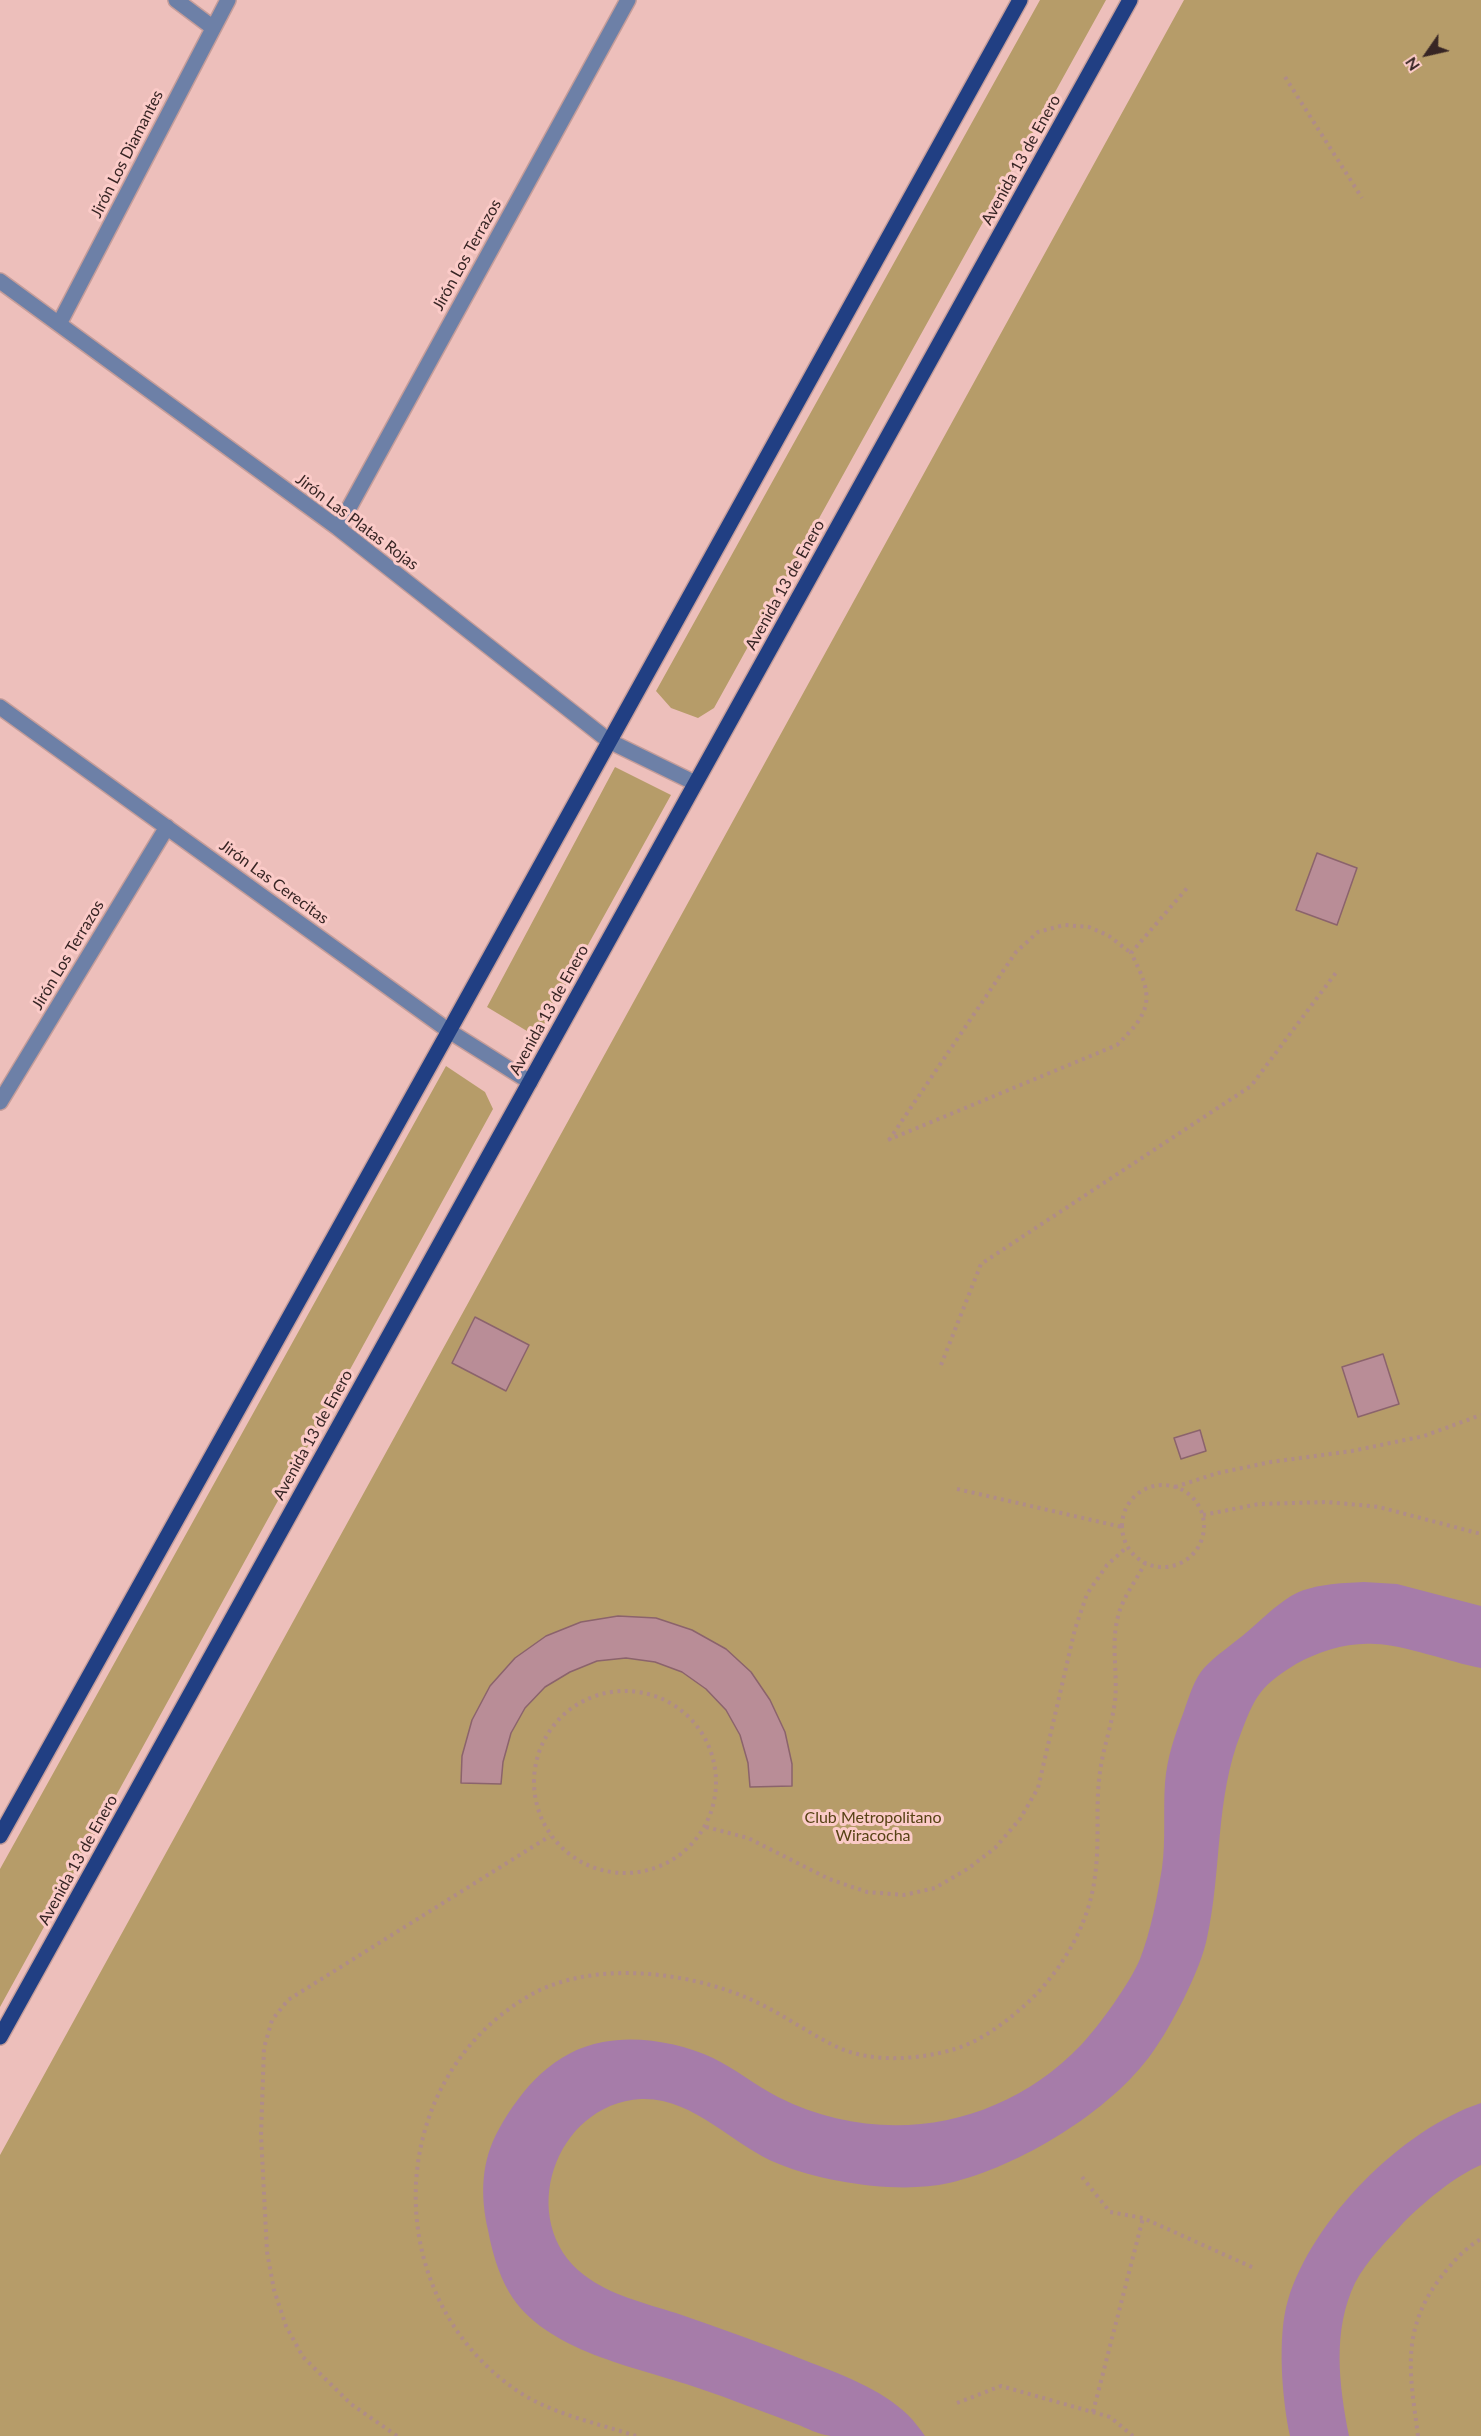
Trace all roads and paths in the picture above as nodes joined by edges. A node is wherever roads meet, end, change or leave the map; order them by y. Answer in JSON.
{"nodes":[{"id":1,"x":176,"y":0,"type":"edge"},
{"id":2,"x":228,"y":0,"type":"edge"},
{"id":3,"x":628,"y":0,"type":"edge"},
{"id":4,"x":1020,"y":0,"type":"edge"},
{"id":5,"x":1130,"y":0,"type":"edge"},
{"id":6,"x":212,"y":27,"type":"junction"},
{"id":7,"x":1285,"y":77,"type":"dead end"},
{"id":8,"x":1362,"y":198,"type":"dead end"},
{"id":9,"x":0,"y":281,"type":"edge"},
{"id":10,"x":59,"y":324,"type":"junction"},
{"id":11,"x":338,"y":528,"type":"junction"},
{"id":12,"x":0,"y":707,"type":"edge"},
{"id":13,"x":609,"y":741,"type":"junction"},
{"id":14,"x":695,"y":783,"type":"junction"},
{"id":15,"x":167,"y":827,"type":"junction"},
{"id":16,"x":1188,"y":887,"type":"dead end"},
{"id":17,"x":1131,"y":953,"type":"junction"},
{"id":18,"x":1338,"y":970,"type":"dead end"},
{"id":19,"x":449,"y":1031,"type":"junction"},
{"id":20,"x":530,"y":1082,"type":"junction"},
{"id":21,"x":0,"y":1102,"type":"edge"},
{"id":22,"x":940,"y":1365,"type":"dead end"},
{"id":23,"x":1481,"y":1415,"type":"edge"},
{"id":24,"x":1175,"y":1487,"type":"junction"},
{"id":25,"x":957,"y":1489,"type":"dead end"},
{"id":26,"x":1203,"y":1515,"type":"junction"},
{"id":27,"x":1122,"y":1527,"type":"junction"},
{"id":28,"x":1481,"y":1534,"type":"edge"},
{"id":29,"x":1127,"y":1546,"type":"junction"},
{"id":30,"x":1145,"y":1563,"type":"junction"},
{"id":31,"x":706,"y":1827,"type":"junction"},
{"id":32,"x":0,"y":1836,"type":"edge"},
{"id":33,"x":550,"y":1836,"type":"junction"},
{"id":34,"x":0,"y":2037,"type":"edge"},
{"id":35,"x":1082,"y":2177,"type":"dead end"},
{"id":36,"x":1143,"y":2218,"type":"junction"},
{"id":37,"x":1481,"y":2239,"type":"edge"},
{"id":38,"x":1254,"y":2268,"type":"dead end"},
{"id":39,"x":957,"y":2403,"type":"dead end"},
{"id":40,"x":1093,"y":2412,"type":"junction"},
{"id":41,"x":397,"y":2436,"type":"edge"},
{"id":42,"x":636,"y":2436,"type":"edge"},
{"id":43,"x":1132,"y":2436,"type":"edge"},
{"id":44,"x":1418,"y":2436,"type":"edge"}],
"edges":[{"from":1,"to":6,"type":"street"},
{"from":2,"to":6,"type":"street","name":"Jirón Los Diamantes"},
{"from":3,"to":11,"type":"street","name":"Jirón Los Terrazos"},
{"from":4,"to":13,"type":"main road"},
{"from":5,"to":14,"type":"main road","name":"Avenida 13 de Enero"},
{"from":6,"to":10,"type":"street","name":"Jirón Los Diamantes"},
{"from":7,"to":8,"type":"path"},
{"from":9,"to":10,"type":"street","name":"Jirón Las Platas Rojas"},
{"from":10,"to":11,"type":"street","name":"Jirón Las Platas Rojas"},
{"from":11,"to":13,"type":"street","name":"Jirón Las Platas Rojas"},
{"from":12,"to":15,"type":"street","name":"Jirón Las Cerecitas"},
{"from":13,"to":14,"type":"street","name":"Jirón Las Platas Rojas"},
{"from":13,"to":19,"type":"main road"},
{"from":14,"to":20,"type":"main road","name":"Avenida 13 de Enero"},
{"from":15,"to":19,"type":"street","name":"Jirón Las Cerecitas"},
{"from":15,"to":21,"type":"street","name":"Jirón Los Terrazos"},
{"from":16,"to":17,"type":"path"},
{"from":17,"to":17,"type":"path"},
{"from":18,"to":22,"type":"path"},
{"from":19,"to":20,"type":"street","name":"Jirón Las Cerecitas"},
{"from":19,"to":32,"type":"main road"},
{"from":20,"to":34,"type":"main road","name":"Avenida 13 de Enero"},
{"from":23,"to":24,"type":"path"},
{"from":24,"to":26,"type":"path"},
{"from":24,"to":27,"type":"path"},
{"from":25,"to":27,"type":"path"},
{"from":26,"to":28,"type":"path"},
{"from":26,"to":30,"type":"path"},
{"from":27,"to":29,"type":"path"},
{"from":29,"to":30,"type":"path"},
{"from":29,"to":31,"type":"path"},
{"from":30,"to":42,"type":"path"},
{"from":31,"to":33,"type":"path"},
{"from":31,"to":33,"type":"path"},
{"from":33,"to":41,"type":"path"},
{"from":35,"to":36,"type":"path"},
{"from":36,"to":38,"type":"path"},
{"from":36,"to":40,"type":"path"},
{"from":37,"to":44,"type":"path"},
{"from":39,"to":40,"type":"path"},
{"from":40,"to":43,"type":"path"}]}
